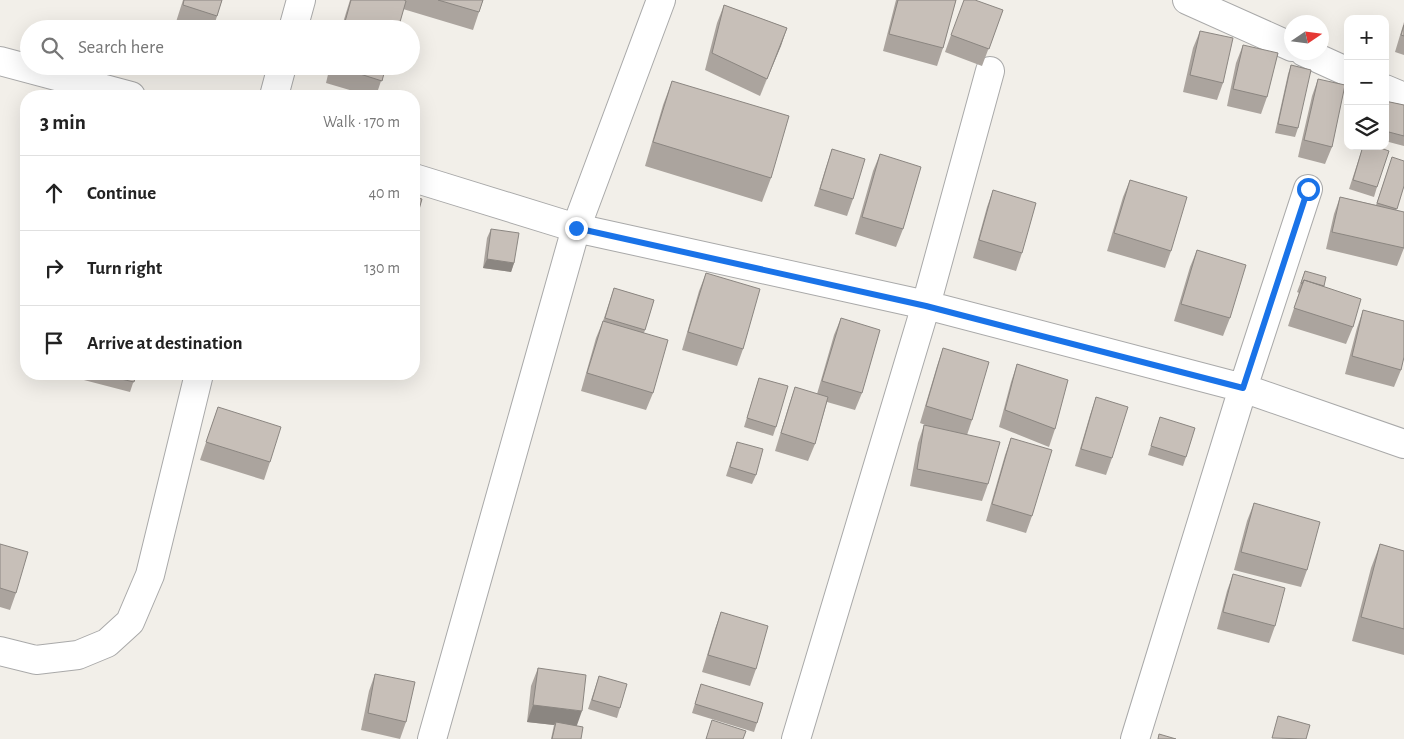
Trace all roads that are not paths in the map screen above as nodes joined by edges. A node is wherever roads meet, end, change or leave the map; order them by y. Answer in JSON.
{"nodes":[{"id":1,"x":301,"y":0,"type":"edge"},
{"id":2,"x":661,"y":0,"type":"edge"},
{"id":3,"x":1187,"y":0,"type":"edge"},
{"id":4,"x":295,"y":20,"type":"edge"},
{"id":5,"x":1284,"y":43,"type":"edge"},
{"id":6,"x":1322,"y":60,"type":"edge"},
{"id":7,"x":0,"y":61,"type":"edge"},
{"id":8,"x":20,"y":66,"type":"edge"},
{"id":9,"x":1344,"y":70,"type":"edge"},
{"id":10,"x":990,"y":71,"type":"dead end"},
{"id":11,"x":52,"y":75,"type":"edge"},
{"id":12,"x":280,"y":75,"type":"edge"},
{"id":13,"x":109,"y":90,"type":"edge"},
{"id":14,"x":276,"y":90,"type":"edge"},
{"id":15,"x":1389,"y":91,"type":"edge"},
{"id":16,"x":1404,"y":97,"type":"edge"},
{"id":17,"x":420,"y":180,"type":"edge"},
{"id":18,"x":1308,"y":189,"type":"dead end"},
{"id":19,"x":576,"y":228,"type":"junction"},
{"id":20,"x":926,"y":306,"type":"junction"},
{"id":21,"x":198,"y":380,"type":"edge"},
{"id":22,"x":1243,"y":388,"type":"junction"},
{"id":23,"x":1404,"y":444,"type":"edge"},
{"id":24,"x":0,"y":651,"type":"edge"},
{"id":25,"x":432,"y":739,"type":"edge"},
{"id":26,"x":796,"y":739,"type":"edge"},
{"id":27,"x":1135,"y":739,"type":"edge"}],
"edges":[{"from":1,"to":4,"type":"street"},
{"from":2,"to":19,"type":"street"},
{"from":3,"to":5,"type":"street"},
{"from":6,"to":9,"type":"street"},
{"from":7,"to":8,"type":"street"},
{"from":10,"to":20,"type":"street"},
{"from":11,"to":13,"type":"street"},
{"from":12,"to":14,"type":"street"},
{"from":15,"to":16,"type":"street"},
{"from":17,"to":19,"type":"street"},
{"from":18,"to":22,"type":"street"},
{"from":19,"to":20,"type":"street"},
{"from":19,"to":25,"type":"street"},
{"from":20,"to":22,"type":"street"},
{"from":20,"to":26,"type":"street"},
{"from":21,"to":24,"type":"street"},
{"from":22,"to":23,"type":"street"},
{"from":22,"to":27,"type":"street"}]}
